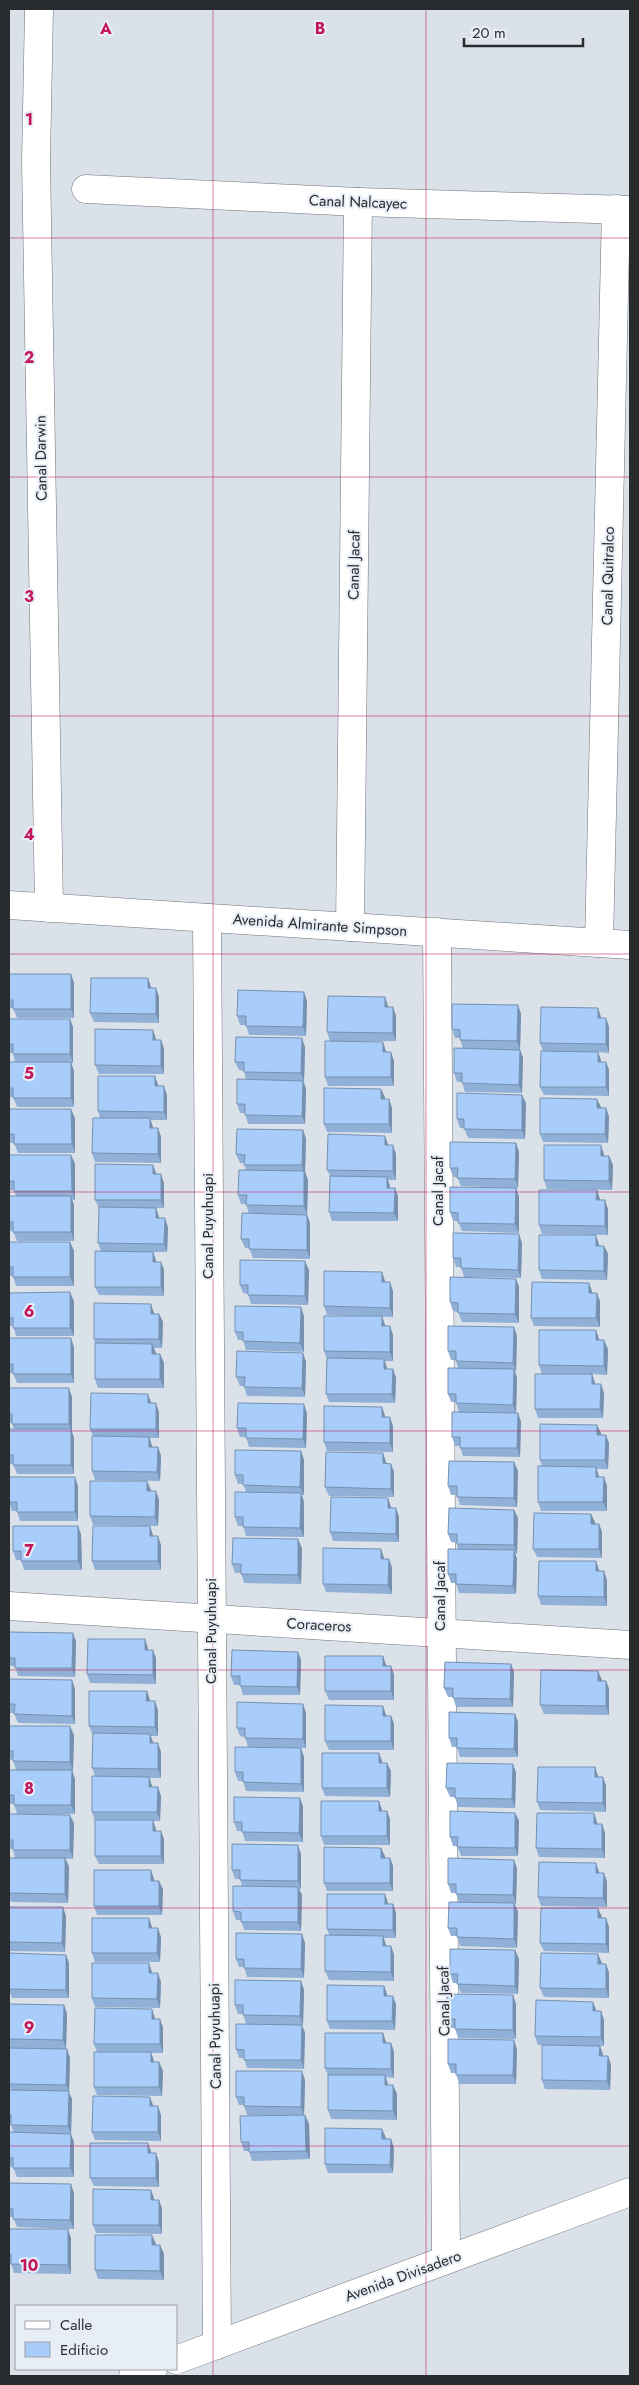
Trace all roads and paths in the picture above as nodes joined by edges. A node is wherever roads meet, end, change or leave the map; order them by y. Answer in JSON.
{"nodes":[{"id":1,"x":39,"y":9,"type":"edge"},
{"id":2,"x":86,"y":189,"type":"dead end"},
{"id":3,"x":358,"y":202,"type":"junction"},
{"id":4,"x":623,"y":209,"type":"edge"},
{"id":5,"x":9,"y":905,"type":"edge"},
{"id":6,"x":49,"y":908,"type":"junction"},
{"id":7,"x":207,"y":918,"type":"junction"},
{"id":8,"x":350,"y":927,"type":"junction"},
{"id":9,"x":436,"y":932,"type":"junction"},
{"id":10,"x":599,"y":943,"type":"junction"},
{"id":11,"x":630,"y":945,"type":"edge"},
{"id":12,"x":9,"y":1606,"type":"edge"},
{"id":13,"x":211,"y":1619,"type":"junction"},
{"id":14,"x":440,"y":1633,"type":"junction"},
{"id":15,"x":630,"y":1645,"type":"edge"},
{"id":16,"x":630,"y":2192,"type":"edge"},
{"id":17,"x":446,"y":2260,"type":"junction"},
{"id":18,"x":217,"y":2345,"type":"junction"},
{"id":19,"x":178,"y":2359,"type":"edge"},
{"id":20,"x":150,"y":2370,"type":"edge"},
{"id":21,"x":133,"y":2376,"type":"edge"}],
"edges":[{"from":1,"to":6,"type":"street","name":"Canal Darwin"},
{"from":2,"to":3,"type":"street","name":"Canal Nalcayec"},
{"from":3,"to":4,"type":"street","name":"Canal Nalcayec"},
{"from":3,"to":8,"type":"street","name":"Canal Jacaf"},
{"from":4,"to":10,"type":"street","name":"Canal Quitralco"},
{"from":5,"to":6,"type":"street","name":"Avenida Almirante Simpson"},
{"from":6,"to":7,"type":"street","name":"Avenida Almirante Simpson"},
{"from":7,"to":8,"type":"street","name":"Avenida Almirante Simpson"},
{"from":7,"to":13,"type":"street","name":"Canal Puyuhuapi"},
{"from":8,"to":9,"type":"street","name":"Avenida Almirante Simpson"},
{"from":9,"to":10,"type":"street","name":"Avenida Almirante Simpson"},
{"from":9,"to":14,"type":"street","name":"Canal Jacaf"},
{"from":10,"to":11,"type":"street","name":"Avenida Almirante Simpson"},
{"from":12,"to":13,"type":"street","name":"Coraceros"},
{"from":13,"to":14,"type":"street","name":"Coraceros"},
{"from":13,"to":18,"type":"street","name":"Canal Puyuhuapi"},
{"from":14,"to":15,"type":"street","name":"Coraceros"},
{"from":14,"to":17,"type":"street","name":"Canal Jacaf"},
{"from":16,"to":17,"type":"street","name":"Avenida Divisadero"},
{"from":17,"to":18,"type":"street","name":"Avenida Divisadero"},
{"from":18,"to":19,"type":"street","name":"Avenida Divisadero"},
{"from":20,"to":21,"type":"street"}]}
